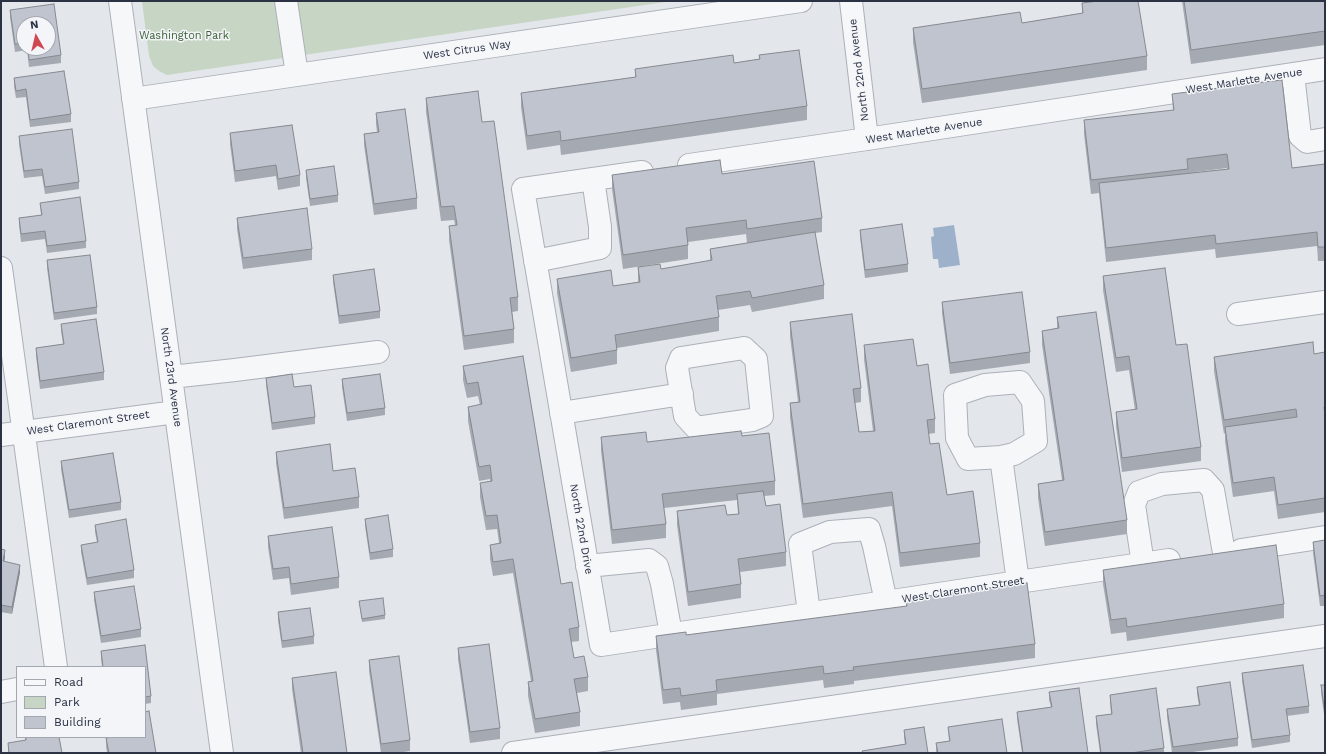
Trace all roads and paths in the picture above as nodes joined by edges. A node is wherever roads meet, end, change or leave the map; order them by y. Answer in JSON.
{"nodes":[{"id":1,"x":120,"y":1,"type":"edge"},
{"id":2,"x":286,"y":1,"type":"edge"},
{"id":3,"x":801,"y":1,"type":"edge"},
{"id":4,"x":851,"y":1,"type":"edge"},
{"id":5,"x":1325,"y":69,"type":"edge"},
{"id":6,"x":1293,"y":74,"type":"junction"},
{"id":7,"x":297,"y":75,"type":"junction"},
{"id":8,"x":133,"y":99,"type":"junction"},
{"id":9,"x":867,"y":139,"type":"junction"},
{"id":10,"x":1325,"y":139,"type":"edge"},
{"id":11,"x":593,"y":179,"type":"junction"},
{"id":12,"x":523,"y":188,"type":"joint"},
{"id":13,"x":535,"y":261,"type":"junction"},
{"id":14,"x":1,"y":268,"type":"edge"},
{"id":15,"x":1325,"y":302,"type":"edge"},
{"id":16,"x":1238,"y":314,"type":"dead end"},
{"id":17,"x":378,"y":352,"type":"dead end"},
{"id":18,"x":171,"y":377,"type":"junction"},
{"id":19,"x":682,"y":394,"type":"junction"},
{"id":20,"x":176,"y":412,"type":"junction"},
{"id":21,"x":561,"y":413,"type":"junction"},
{"id":22,"x":24,"y":432,"type":"junction"},
{"id":23,"x":1,"y":435,"type":"edge"},
{"id":24,"x":1001,"y":457,"type":"dead end"},
{"id":25,"x":1325,"y":537,"type":"edge"},
{"id":26,"x":1205,"y":556,"type":"junction"},
{"id":27,"x":1143,"y":564,"type":"junction"},
{"id":28,"x":587,"y":566,"type":"junction"},
{"id":29,"x":1018,"y":582,"type":"junction"},
{"id":30,"x":886,"y":602,"type":"junction"},
{"id":31,"x":809,"y":613,"type":"junction"},
{"id":32,"x":671,"y":634,"type":"junction"},
{"id":33,"x":1325,"y":636,"type":"edge"},
{"id":34,"x":601,"y":645,"type":"joint"},
{"id":35,"x":56,"y":666,"type":"edge"},
{"id":36,"x":16,"y":689,"type":"edge"},
{"id":37,"x":1,"y":692,"type":"edge"},
{"id":38,"x":222,"y":753,"type":"edge"},
{"id":39,"x":513,"y":753,"type":"edge"}],
"edges":[{"from":1,"to":8,"type":"street","name":"North 23rd Avenue"},
{"from":2,"to":7,"type":"street"},
{"from":3,"to":7,"type":"street","name":"West Citrus Way"},
{"from":4,"to":9,"type":"street","name":"North 22nd Avenue"},
{"from":5,"to":6,"type":"street","name":"West Marlette Avenue"},
{"from":6,"to":9,"type":"street","name":"West Marlette Avenue"},
{"from":6,"to":10,"type":"street"},
{"from":7,"to":8,"type":"street","name":"West Citrus Way"},
{"from":8,"to":18,"type":"street","name":"North 23rd Avenue"},
{"from":9,"to":11,"type":"street","name":"West Marlette Avenue"},
{"from":11,"to":12,"type":"street","name":"West Marlette Avenue"},
{"from":11,"to":13,"type":"street"},
{"from":12,"to":13,"type":"street","name":"North 22nd Drive"},
{"from":13,"to":21,"type":"street","name":"North 22nd Drive"},
{"from":14,"to":22,"type":"street"},
{"from":15,"to":16,"type":"street"},
{"from":17,"to":18,"type":"street"},
{"from":18,"to":20,"type":"street","name":"North 23rd Avenue"},
{"from":19,"to":19,"type":"street"},
{"from":19,"to":21,"type":"street"},
{"from":20,"to":22,"type":"street","name":"West Claremont Street"},
{"from":20,"to":38,"type":"street","name":"North 23rd Avenue"},
{"from":21,"to":28,"type":"street","name":"North 22nd Drive"},
{"from":22,"to":23,"type":"street","name":"West Claremont Street"},
{"from":22,"to":35,"type":"street"},
{"from":24,"to":29,"type":"street"},
{"from":25,"to":26,"type":"street","name":"West Claremont Street"},
{"from":26,"to":27,"type":"street","name":"West Claremont Street"},
{"from":26,"to":27,"type":"street"},
{"from":27,"to":29,"type":"street","name":"West Claremont Street"},
{"from":28,"to":32,"type":"street"},
{"from":28,"to":34,"type":"street","name":"North 22nd Drive"},
{"from":29,"to":30,"type":"street","name":"West Claremont Street"},
{"from":30,"to":31,"type":"street","name":"West Claremont Street"},
{"from":30,"to":31,"type":"street"},
{"from":31,"to":32,"type":"street","name":"West Claremont Street"},
{"from":32,"to":34,"type":"street","name":"West Claremont Street"},
{"from":33,"to":39,"type":"street"},
{"from":36,"to":37,"type":"street"}]}
